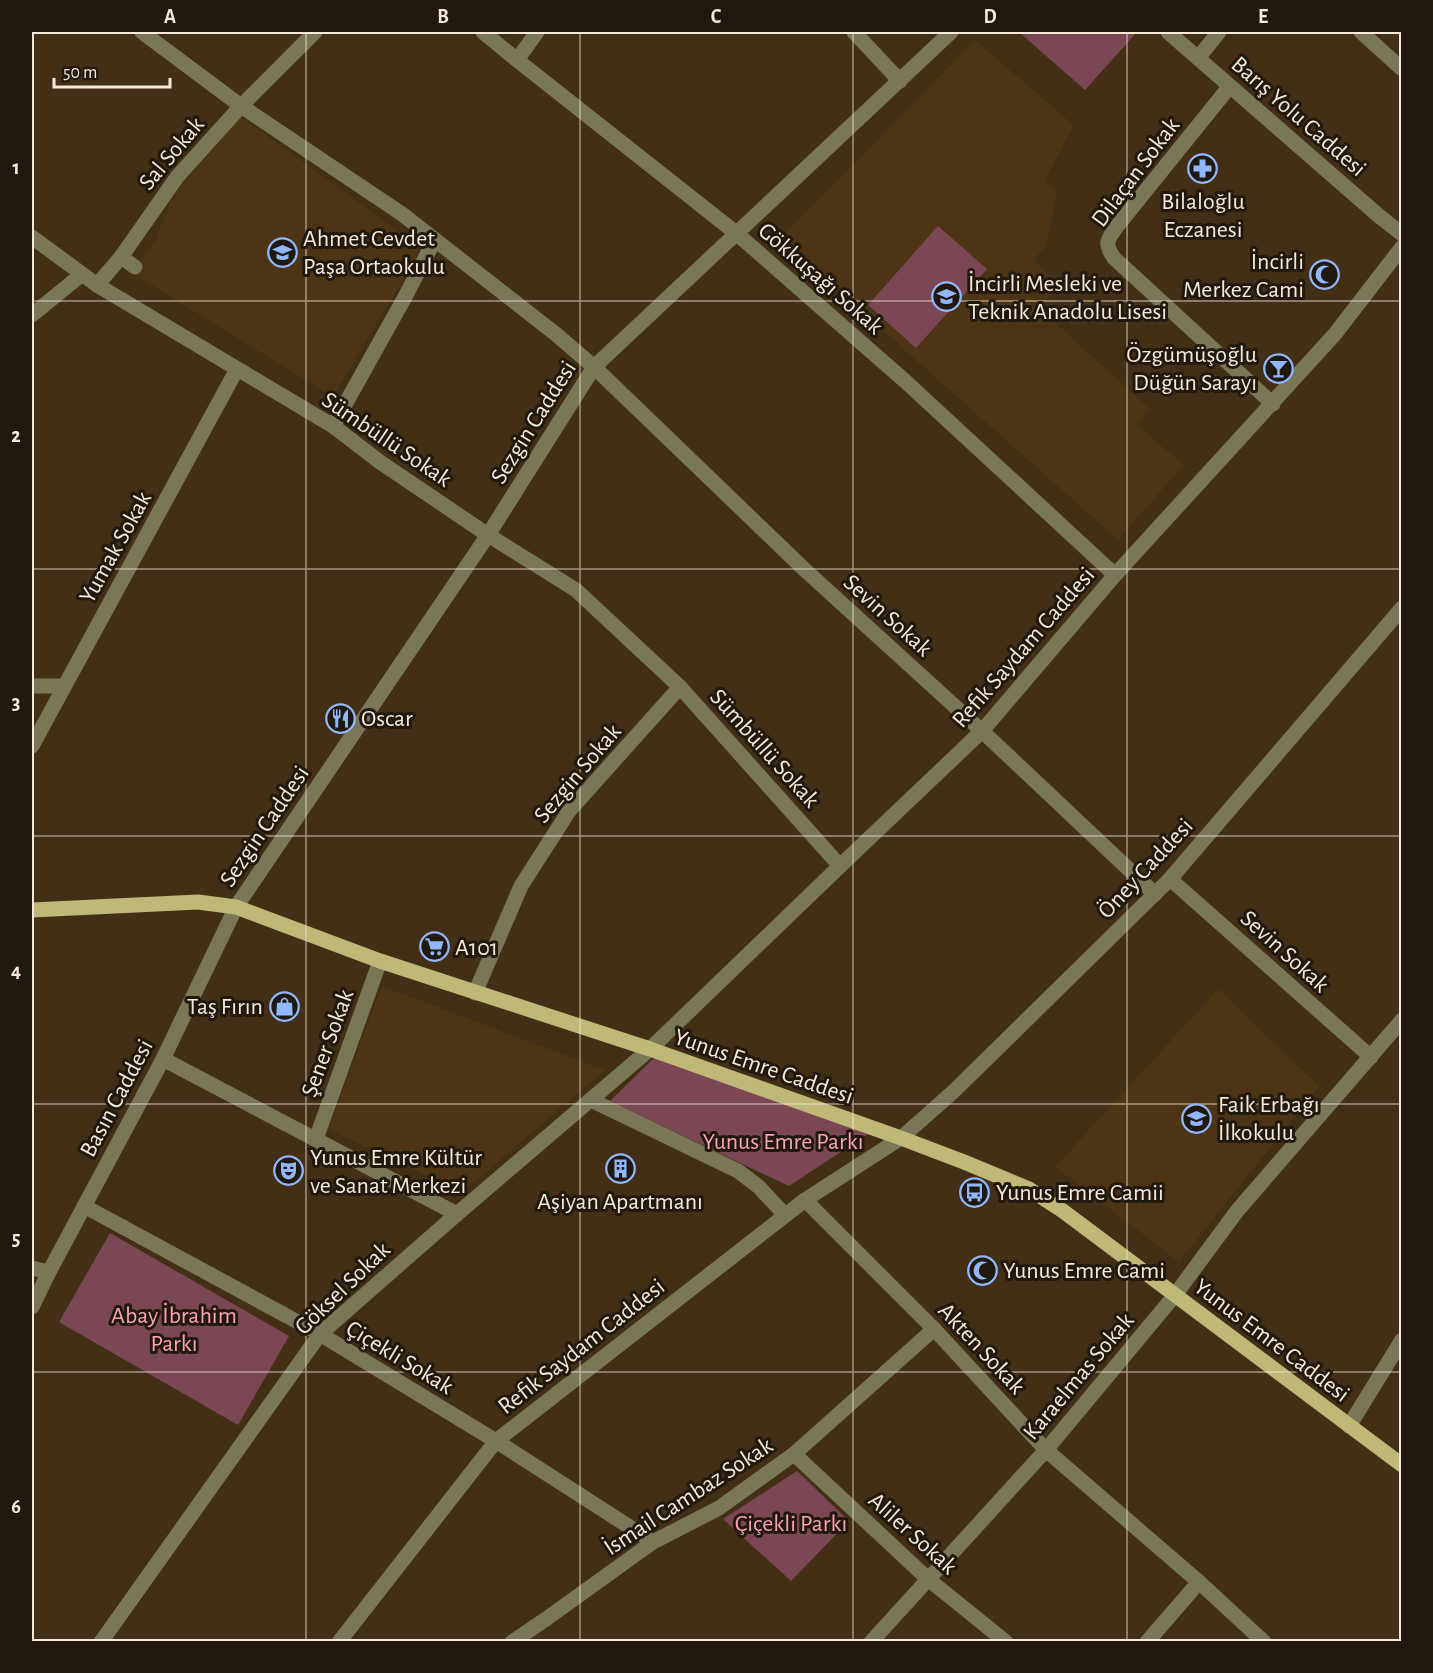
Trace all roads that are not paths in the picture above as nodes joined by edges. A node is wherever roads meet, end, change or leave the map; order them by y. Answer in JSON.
{"nodes":[{"id":1,"x":142,"y":32,"type":"edge"},
{"id":2,"x":315,"y":32,"type":"edge"},
{"id":3,"x":483,"y":32,"type":"edge"},
{"id":4,"x":537,"y":32,"type":"edge"},
{"id":5,"x":854,"y":32,"type":"edge"},
{"id":6,"x":951,"y":32,"type":"edge"},
{"id":7,"x":1168,"y":32,"type":"edge"},
{"id":8,"x":1219,"y":32,"type":"edge"},
{"id":9,"x":1361,"y":32,"type":"edge"},
{"id":10,"x":1198,"y":58,"type":"junction"},
{"id":11,"x":517,"y":60,"type":"junction"},
{"id":12,"x":1401,"y":69,"type":"edge"},
{"id":13,"x":900,"y":81,"type":"junction"},
{"id":14,"x":1230,"y":86,"type":"junction"},
{"id":15,"x":241,"y":106,"type":"junction"},
{"id":16,"x":736,"y":233,"type":"junction"},
{"id":17,"x":1401,"y":234,"type":"edge"},
{"id":18,"x":32,"y":237,"type":"edge"},
{"id":19,"x":435,"y":241,"type":"junction"},
{"id":20,"x":1401,"y":247,"type":"edge"},
{"id":21,"x":121,"y":257,"type":"junction"},
{"id":22,"x":135,"y":267,"type":"dead end"},
{"id":23,"x":81,"y":275,"type":"junction"},
{"id":24,"x":97,"y":285,"type":"junction"},
{"id":25,"x":32,"y":315,"type":"edge"},
{"id":26,"x":594,"y":367,"type":"junction"},
{"id":27,"x":237,"y":369,"type":"junction"},
{"id":28,"x":1273,"y":404,"type":"junction"},
{"id":29,"x":333,"y":426,"type":"junction"},
{"id":30,"x":488,"y":536,"type":"junction"},
{"id":31,"x":1115,"y":575,"type":"junction"},
{"id":32,"x":1401,"y":608,"type":"edge"},
{"id":33,"x":32,"y":686,"type":"edge"},
{"id":34,"x":64,"y":686,"type":"junction"},
{"id":35,"x":680,"y":687,"type":"junction"},
{"id":36,"x":982,"y":731,"type":"junction"},
{"id":37,"x":32,"y":746,"type":"edge"},
{"id":38,"x":840,"y":866,"type":"junction"},
{"id":39,"x":1170,"y":879,"type":"junction"},
{"id":40,"x":1155,"y":894,"type":"junction"},
{"id":41,"x":236,"y":907,"type":"junction"},
{"id":42,"x":32,"y":910,"type":"edge"},
{"id":43,"x":381,"y":962,"type":"junction"},
{"id":44,"x":475,"y":993,"type":"junction"},
{"id":45,"x":1401,"y":1020,"type":"edge"},
{"id":46,"x":650,"y":1049,"type":"junction"},
{"id":47,"x":1371,"y":1057,"type":"junction"},
{"id":48,"x":163,"y":1059,"type":"junction"},
{"id":49,"x":591,"y":1100,"type":"junction"},
{"id":50,"x":901,"y":1138,"type":"junction"},
{"id":51,"x":316,"y":1139,"type":"junction"},
{"id":52,"x":805,"y":1200,"type":"junction"},
{"id":53,"x":84,"y":1206,"type":"junction"},
{"id":54,"x":457,"y":1214,"type":"junction"},
{"id":55,"x":785,"y":1215,"type":"junction"},
{"id":56,"x":32,"y":1268,"type":"edge"},
{"id":57,"x":49,"y":1272,"type":"junction"},
{"id":58,"x":1175,"y":1295,"type":"junction"},
{"id":59,"x":32,"y":1307,"type":"edge"},
{"id":60,"x":934,"y":1329,"type":"junction"},
{"id":61,"x":320,"y":1334,"type":"junction"},
{"id":62,"x":1401,"y":1340,"type":"edge"},
{"id":63,"x":1349,"y":1426,"type":"junction"},
{"id":64,"x":496,"y":1441,"type":"junction"},
{"id":65,"x":1046,"y":1450,"type":"junction"},
{"id":66,"x":794,"y":1454,"type":"junction"},
{"id":67,"x":1401,"y":1465,"type":"edge"},
{"id":68,"x":653,"y":1542,"type":"junction"},
{"id":69,"x":928,"y":1579,"type":"junction"},
{"id":70,"x":1199,"y":1582,"type":"junction"},
{"id":71,"x":102,"y":1641,"type":"edge"},
{"id":72,"x":339,"y":1641,"type":"edge"},
{"id":73,"x":512,"y":1641,"type":"edge"},
{"id":74,"x":872,"y":1641,"type":"edge"},
{"id":75,"x":1006,"y":1641,"type":"edge"},
{"id":76,"x":1147,"y":1641,"type":"edge"},
{"id":77,"x":1264,"y":1641,"type":"edge"}],
"edges":[{"from":1,"to":15,"type":"street","name":"Sevin Sokak"},
{"from":2,"to":15,"type":"street","name":"Sal Sokak"},
{"from":3,"to":11,"type":"street","name":"Gökkuşağı Sokak"},
{"from":4,"to":11,"type":"street"},
{"from":5,"to":13,"type":"street"},
{"from":6,"to":13,"type":"street","name":"Sezgin Caddesi"},
{"from":7,"to":10,"type":"street","name":"Barış Yolu Caddesi"},
{"from":8,"to":10,"type":"street"},
{"from":9,"to":12,"type":"street"},
{"from":10,"to":14,"type":"street","name":"Barış Yolu Caddesi"},
{"from":11,"to":16,"type":"street","name":"Gökkuşağı Sokak"},
{"from":13,"to":16,"type":"street","name":"Sezgin Caddesi"},
{"from":14,"to":17,"type":"street","name":"Barış Yolu Caddesi"},
{"from":14,"to":28,"type":"street","name":"Dilaçan Sokak"},
{"from":15,"to":19,"type":"street","name":"Sevin Sokak"},
{"from":15,"to":21,"type":"street","name":"Sal Sokak"},
{"from":16,"to":26,"type":"street","name":"Sezgin Caddesi"},
{"from":16,"to":31,"type":"street","name":"Gökkuşağı Sokak"},
{"from":18,"to":23,"type":"street","name":"Sümbüllü Sokak"},
{"from":19,"to":26,"type":"street","name":"Sevin Sokak"},
{"from":19,"to":29,"type":"street"},
{"from":20,"to":28,"type":"street","name":"Refik Saydam Caddesi"},
{"from":21,"to":22,"type":"street"},
{"from":21,"to":24,"type":"street","name":"Sal Sokak"},
{"from":23,"to":24,"type":"street","name":"Sümbüllü Sokak"},
{"from":23,"to":25,"type":"street"},
{"from":24,"to":27,"type":"street","name":"Sümbüllü Sokak"},
{"from":26,"to":30,"type":"street","name":"Sezgin Caddesi"},
{"from":26,"to":36,"type":"street","name":"Sevin Sokak"},
{"from":27,"to":29,"type":"street","name":"Sümbüllü Sokak"},
{"from":27,"to":34,"type":"street","name":"Yumak Sokak"},
{"from":28,"to":31,"type":"street","name":"Refik Saydam Caddesi"},
{"from":29,"to":30,"type":"street","name":"Sümbüllü Sokak"},
{"from":30,"to":35,"type":"street","name":"Sümbüllü Sokak"},
{"from":30,"to":41,"type":"street","name":"Sezgin Caddesi"},
{"from":31,"to":36,"type":"street","name":"Refik Saydam Caddesi"},
{"from":32,"to":39,"type":"street","name":"Öney Caddesi"},
{"from":33,"to":34,"type":"street"},
{"from":34,"to":37,"type":"street","name":"Yumak Sokak"},
{"from":35,"to":38,"type":"street","name":"Sümbüllü Sokak"},
{"from":35,"to":44,"type":"street","name":"Sezgin Sokak"},
{"from":36,"to":38,"type":"street","name":"Refik Saydam Caddesi"},
{"from":36,"to":40,"type":"street","name":"Sevin Sokak"},
{"from":38,"to":46,"type":"street","name":"Refik Saydam Caddesi"},
{"from":39,"to":40,"type":"street","name":"Öney Caddesi"},
{"from":39,"to":47,"type":"street","name":"Sevin Sokak"},
{"from":40,"to":50,"type":"street","name":"Öney Caddesi"},
{"from":41,"to":42,"type":"main road","name":"Yunus Emre Caddesi"},
{"from":41,"to":43,"type":"main road","name":"Yunus Emre Caddesi"},
{"from":41,"to":48,"type":"street","name":"Basın Caddesi"},
{"from":43,"to":44,"type":"main road","name":"Yunus Emre Caddesi"},
{"from":43,"to":51,"type":"street","name":"Şener Sokak"},
{"from":44,"to":46,"type":"main road","name":"Yunus Emre Caddesi"},
{"from":45,"to":47,"type":"street","name":"Karaelmas Sokak"},
{"from":46,"to":49,"type":"street","name":"Göksel Sokak"},
{"from":46,"to":50,"type":"main road","name":"Yunus Emre Caddesi"},
{"from":47,"to":58,"type":"street","name":"Karaelmas Sokak"},
{"from":48,"to":51,"type":"street","name":"Şener Sokak"},
{"from":48,"to":53,"type":"street","name":"Basın Caddesi"},
{"from":49,"to":54,"type":"street","name":"Göksel Sokak"},
{"from":49,"to":55,"type":"street"},
{"from":50,"to":52,"type":"street","name":"Refik Saydam Caddesi"},
{"from":50,"to":58,"type":"main road","name":"Yunus Emre Caddesi"},
{"from":51,"to":54,"type":"street","name":"Şener Sokak"},
{"from":52,"to":55,"type":"street","name":"Refik Saydam Caddesi"},
{"from":52,"to":60,"type":"street","name":"Akten Sokak"},
{"from":53,"to":57,"type":"street","name":"Basın Caddesi"},
{"from":53,"to":61,"type":"street","name":"Çiçekli Sokak"},
{"from":54,"to":61,"type":"street","name":"Göksel Sokak"},
{"from":55,"to":64,"type":"street","name":"Refik Saydam Caddesi"},
{"from":56,"to":57,"type":"street"},
{"from":57,"to":59,"type":"street","name":"Basın Caddesi"},
{"from":58,"to":63,"type":"main road","name":"Yunus Emre Caddesi"},
{"from":58,"to":65,"type":"street","name":"Karaelmas Sokak"},
{"from":60,"to":65,"type":"street","name":"Akten Sokak"},
{"from":60,"to":66,"type":"street","name":"İsmail Cambaz Sokak"},
{"from":61,"to":64,"type":"street","name":"Çiçekli Sokak"},
{"from":61,"to":71,"type":"street","name":"Göksel Sokak"},
{"from":62,"to":63,"type":"street"},
{"from":63,"to":67,"type":"main road","name":"Yunus Emre Caddesi"},
{"from":64,"to":68,"type":"street","name":"Çiçekli Sokak"},
{"from":64,"to":72,"type":"street","name":"Refik Saydam Caddesi"},
{"from":65,"to":69,"type":"street","name":"Karaelmas Sokak"},
{"from":65,"to":70,"type":"street","name":"Akten Sokak"},
{"from":66,"to":68,"type":"street","name":"İsmail Cambaz Sokak"},
{"from":66,"to":69,"type":"street","name":"Aliler Sokak"},
{"from":68,"to":73,"type":"street","name":"İsmail Cambaz Sokak"},
{"from":69,"to":74,"type":"street","name":"Karaelmas Sokak"},
{"from":69,"to":75,"type":"street","name":"Aliler Sokak"},
{"from":70,"to":76,"type":"street"},
{"from":70,"to":77,"type":"street","name":"Akten Sokak"}]}
